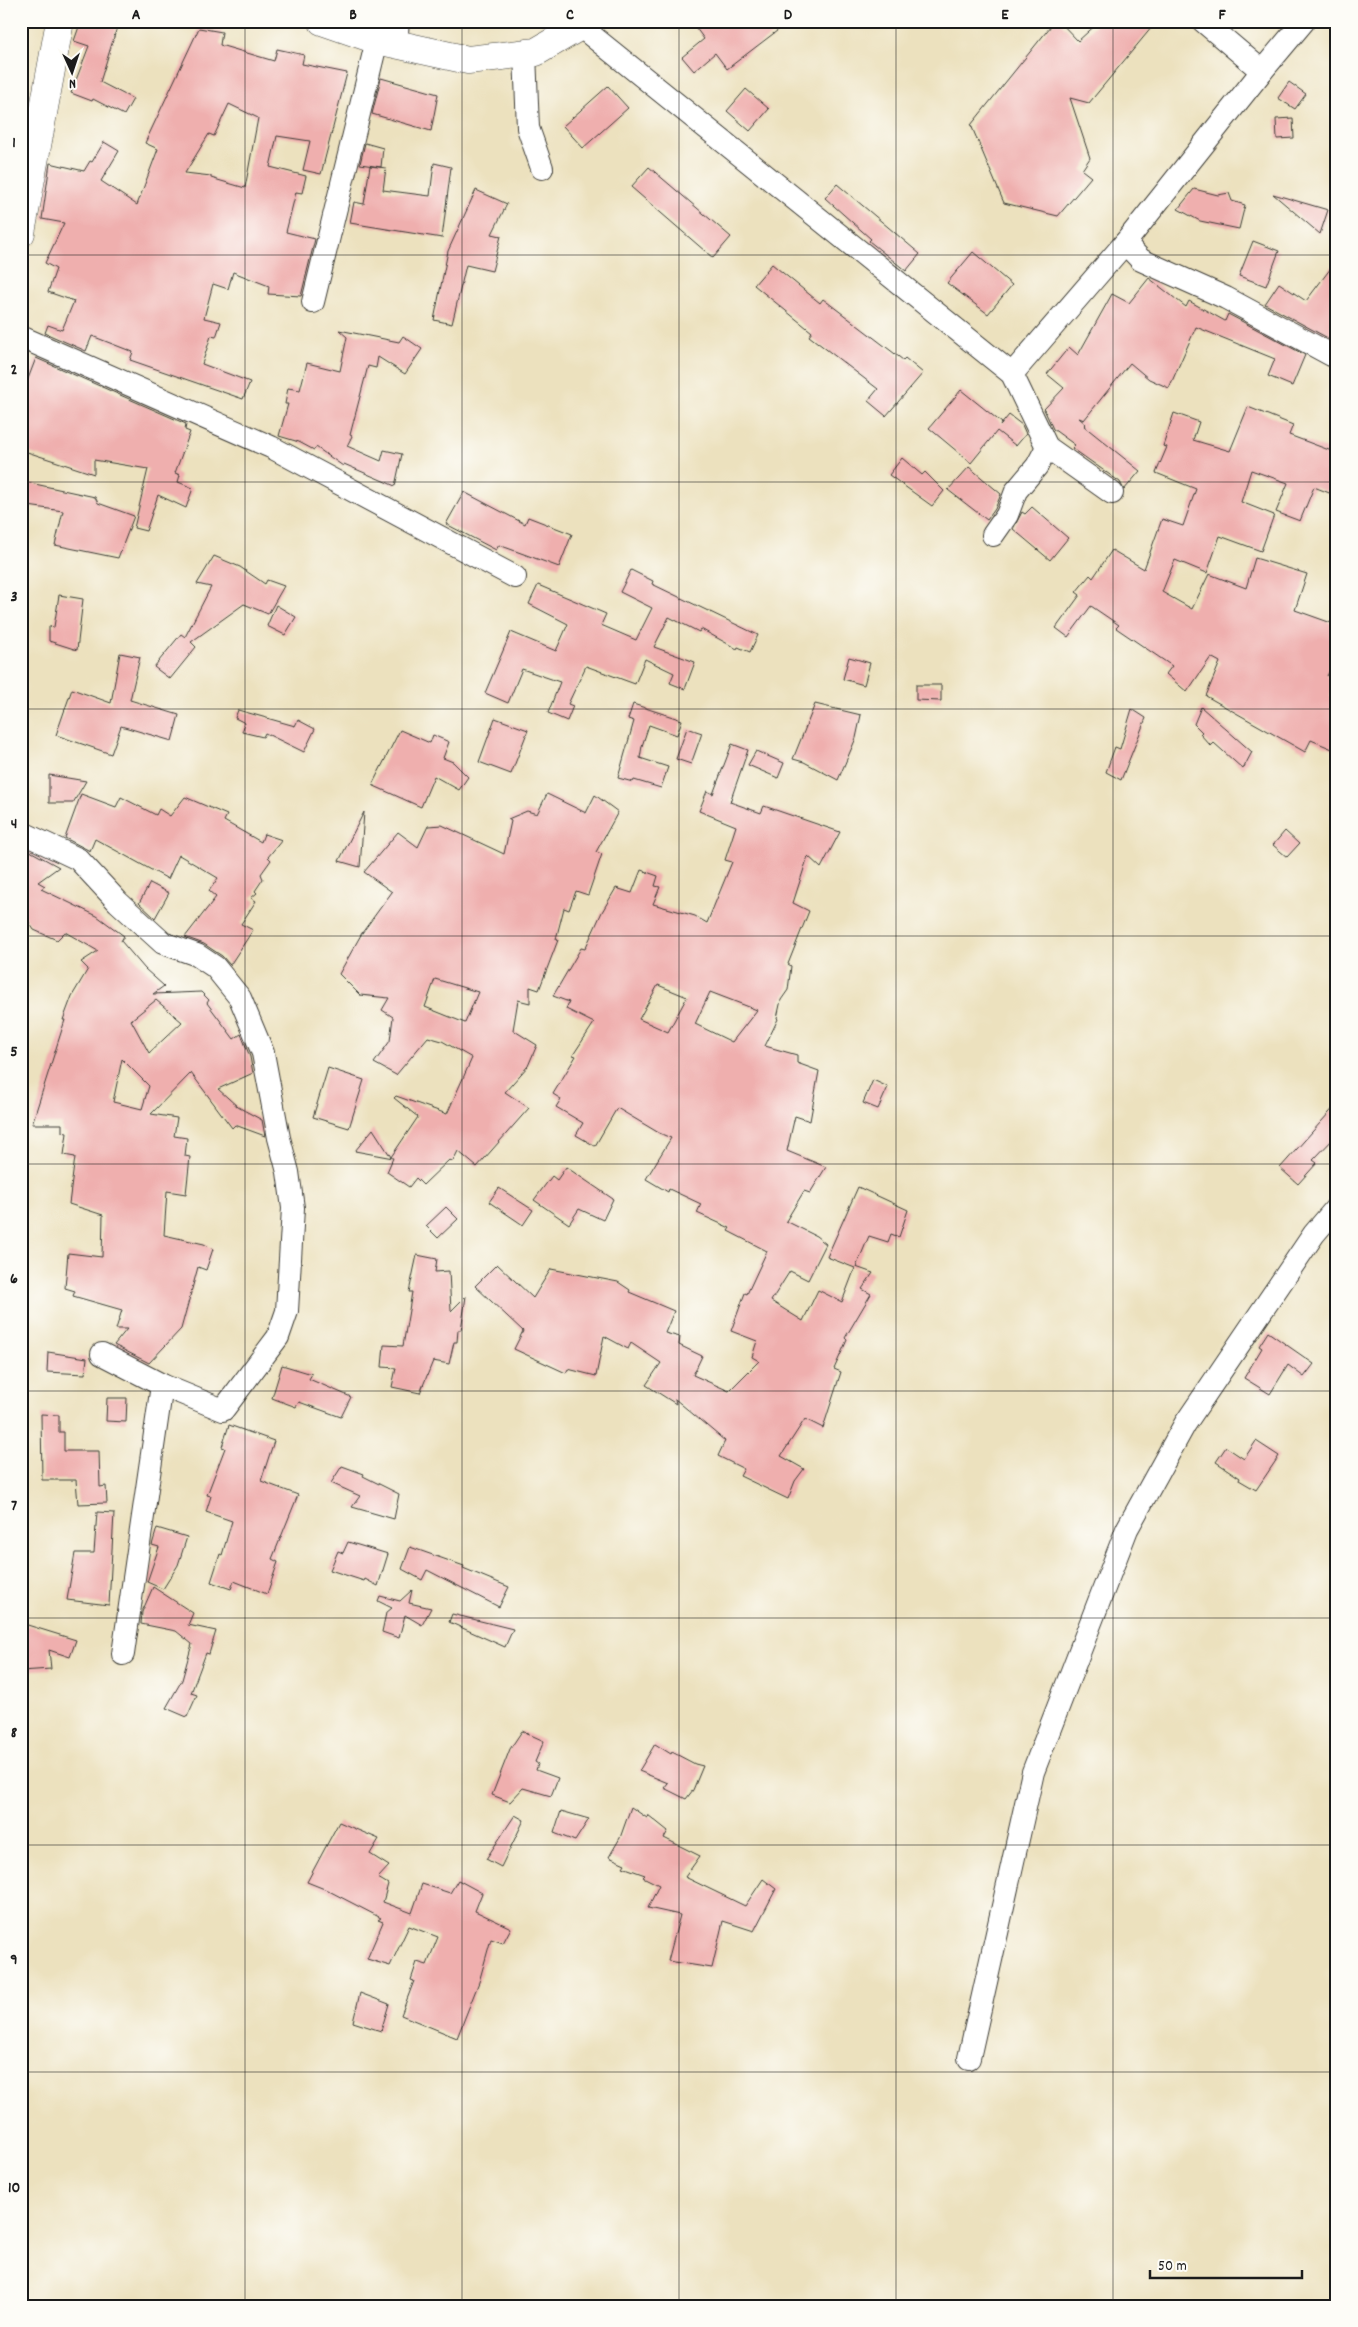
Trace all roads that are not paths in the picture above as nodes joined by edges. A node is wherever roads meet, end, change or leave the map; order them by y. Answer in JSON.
{"nodes":[{"id":1,"x":60,"y":21,"type":"edge"},
{"id":2,"x":322,"y":21,"type":"edge"},
{"id":3,"x":1203,"y":21,"type":"edge"},
{"id":4,"x":1304,"y":21,"type":"edge"},
{"id":5,"x":585,"y":24,"type":"edge"},
{"id":6,"x":390,"y":36,"type":"edge"},
{"id":7,"x":525,"y":54,"type":"junction"},
{"id":8,"x":1262,"y":71,"type":"junction"},
{"id":9,"x":542,"y":168,"type":"dead end"},
{"id":10,"x":21,"y":233,"type":"edge"},
{"id":11,"x":1125,"y":242,"type":"junction"},
{"id":12,"x":313,"y":302,"type":"dead end"},
{"id":13,"x":21,"y":337,"type":"edge"},
{"id":14,"x":1337,"y":358,"type":"edge"},
{"id":15,"x":1012,"y":374,"type":"junction"},
{"id":16,"x":1047,"y":447,"type":"junction"},
{"id":17,"x":1112,"y":493,"type":"dead end"},
{"id":18,"x":993,"y":535,"type":"dead end"},
{"id":19,"x":515,"y":576,"type":"dead end"},
{"id":20,"x":21,"y":832,"type":"edge"},
{"id":21,"x":1337,"y":1206,"type":"edge"},
{"id":22,"x":102,"y":1354,"type":"dead end"},
{"id":23,"x":162,"y":1384,"type":"junction"},
{"id":24,"x":123,"y":1654,"type":"dead end"},
{"id":25,"x":969,"y":2058,"type":"dead end"}],
"edges":[{"from":1,"to":10,"type":"street"},
{"from":2,"to":6,"type":"street"},
{"from":3,"to":8,"type":"street"},
{"from":4,"to":8,"type":"street"},
{"from":5,"to":7,"type":"street"},
{"from":5,"to":15,"type":"street"},
{"from":6,"to":7,"type":"street"},
{"from":6,"to":12,"type":"street"},
{"from":7,"to":9,"type":"street"},
{"from":8,"to":11,"type":"street"},
{"from":11,"to":14,"type":"street"},
{"from":11,"to":15,"type":"street"},
{"from":13,"to":19,"type":"street"},
{"from":15,"to":16,"type":"street"},
{"from":16,"to":17,"type":"street"},
{"from":16,"to":18,"type":"street"},
{"from":20,"to":23,"type":"street"},
{"from":21,"to":25,"type":"street"},
{"from":22,"to":23,"type":"street"},
{"from":23,"to":24,"type":"street"}]}
